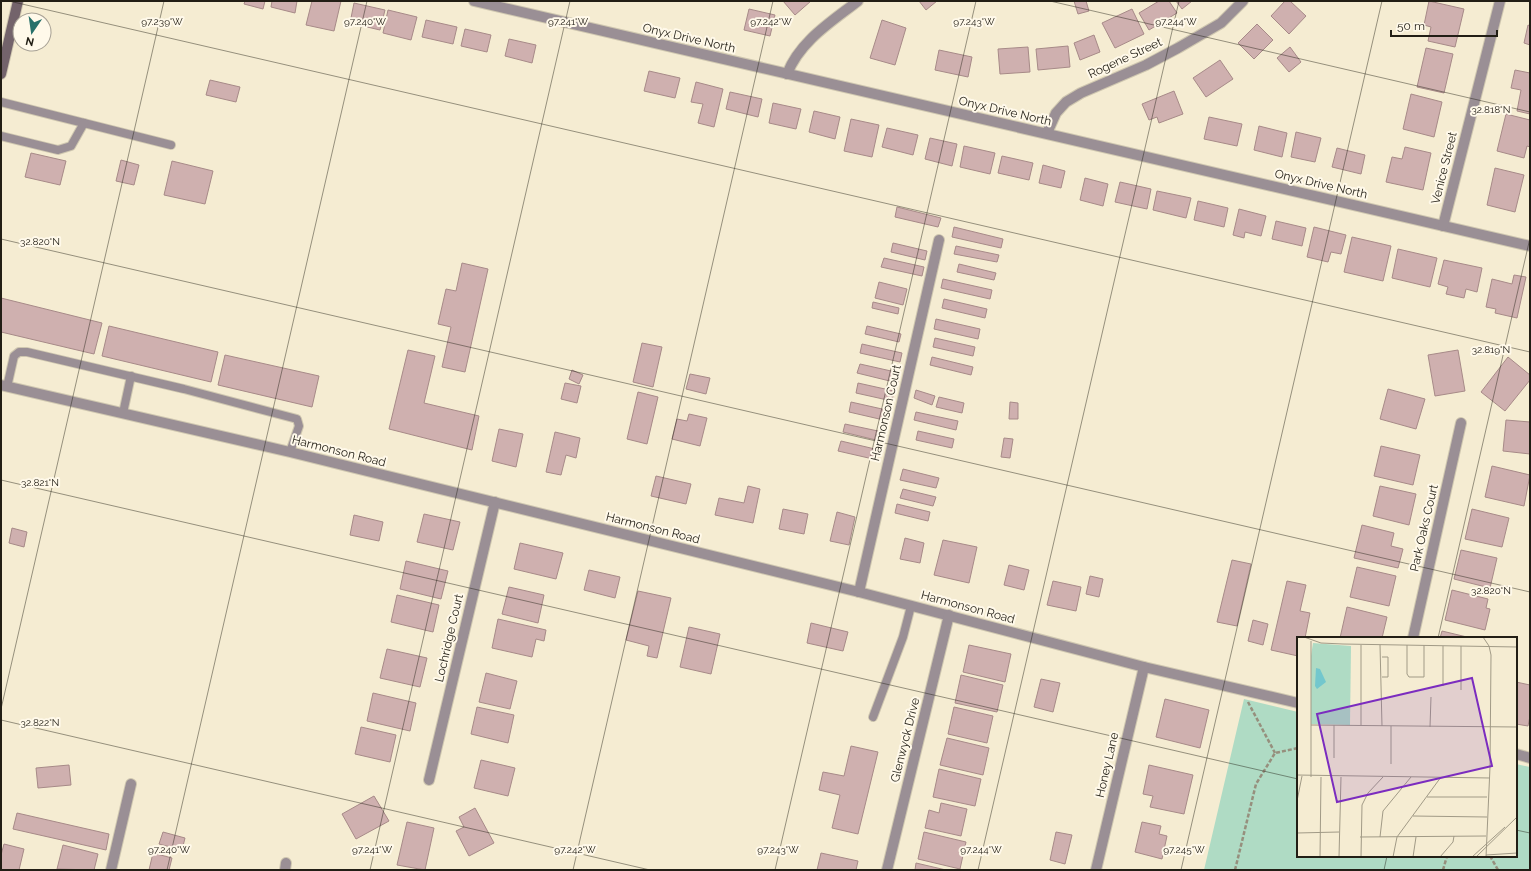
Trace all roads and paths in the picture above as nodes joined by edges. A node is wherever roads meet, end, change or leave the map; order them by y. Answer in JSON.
{"nodes":[{"id":1,"x":18,"y":1,"type":"edge"},
{"id":2,"x":474,"y":1,"type":"edge"},
{"id":3,"x":512,"y":1,"type":"edge"},
{"id":4,"x":858,"y":1,"type":"edge"},
{"id":5,"x":1243,"y":1,"type":"edge"},
{"id":6,"x":1500,"y":1,"type":"edge"},
{"id":7,"x":504,"y":8,"type":"junction"},
{"id":8,"x":1,"y":74,"type":"edge"},
{"id":9,"x":787,"y":74,"type":"junction"},
{"id":10,"x":1,"y":102,"type":"edge"},
{"id":11,"x":84,"y":123,"type":"junction"},
{"id":12,"x":1047,"y":133,"type":"junction"},
{"id":13,"x":1,"y":136,"type":"edge"},
{"id":14,"x":171,"y":145,"type":"dead end"},
{"id":15,"x":1443,"y":226,"type":"junction"},
{"id":16,"x":939,"y":240,"type":"dead end"},
{"id":17,"x":1530,"y":246,"type":"edge"},
{"id":18,"x":131,"y":376,"type":"junction"},
{"id":19,"x":4,"y":386,"type":"edge"},
{"id":20,"x":123,"y":413,"type":"junction"},
{"id":21,"x":1461,"y":423,"type":"dead end"},
{"id":22,"x":290,"y":452,"type":"junction"},
{"id":23,"x":495,"y":502,"type":"junction"},
{"id":24,"x":858,"y":592,"type":"junction"},
{"id":25,"x":911,"y":606,"type":"junction"},
{"id":26,"x":949,"y":615,"type":"junction"},
{"id":27,"x":1413,"y":637,"type":"edge"},
{"id":28,"x":1144,"y":667,"type":"junction"},
{"id":29,"x":1241,"y":690,"type":"junction"},
{"id":30,"x":1297,"y":703,"type":"edge"},
{"id":31,"x":873,"y":716,"type":"dead end"},
{"id":32,"x":1297,"y":748,"type":"edge"},
{"id":33,"x":1275,"y":753,"type":"junction"},
{"id":34,"x":1517,"y":754,"type":"edge"},
{"id":35,"x":1530,"y":758,"type":"edge"},
{"id":36,"x":429,"y":780,"type":"dead end"},
{"id":37,"x":131,"y":784,"type":"dead end"},
{"id":38,"x":1447,"y":857,"type":"edge"},
{"id":39,"x":1491,"y":857,"type":"edge"},
{"id":40,"x":111,"y":870,"type":"edge"},
{"id":41,"x":887,"y":870,"type":"edge"},
{"id":42,"x":1096,"y":870,"type":"edge"},
{"id":43,"x":1235,"y":870,"type":"edge"},
{"id":44,"x":1443,"y":870,"type":"edge"},
{"id":45,"x":1498,"y":870,"type":"edge"}],
"edges":[{"from":1,"to":8,"type":"main road"},
{"from":2,"to":7,"type":"street","name":"Onyx Drive North"},
{"from":3,"to":7,"type":"street"},
{"from":4,"to":9,"type":"street"},
{"from":5,"to":12,"type":"street","name":"Rogene Street"},
{"from":6,"to":15,"type":"street","name":"Venice Street"},
{"from":7,"to":9,"type":"street","name":"Onyx Drive North"},
{"from":9,"to":12,"type":"street","name":"Onyx Drive North"},
{"from":10,"to":11,"type":"lane"},
{"from":11,"to":13,"type":"lane"},
{"from":11,"to":14,"type":"lane"},
{"from":12,"to":15,"type":"street","name":"Onyx Drive North"},
{"from":15,"to":17,"type":"street","name":"Onyx Drive North"},
{"from":16,"to":24,"type":"street","name":"Harmonson Court"},
{"from":18,"to":19,"type":"lane"},
{"from":18,"to":20,"type":"lane"},
{"from":18,"to":22,"type":"lane"},
{"from":19,"to":20,"type":"street","name":"Harmonson Road"},
{"from":20,"to":22,"type":"street","name":"Harmonson Road"},
{"from":21,"to":27,"type":"street","name":"Park Oaks Court"},
{"from":22,"to":23,"type":"street","name":"Harmonson Road"},
{"from":23,"to":24,"type":"street","name":"Harmonson Road"},
{"from":23,"to":36,"type":"street","name":"Lochridge Court"},
{"from":24,"to":25,"type":"street","name":"Harmonson Road"},
{"from":25,"to":26,"type":"street","name":"Harmonson Road"},
{"from":25,"to":31,"type":"lane"},
{"from":26,"to":28,"type":"street","name":"Harmonson Road"},
{"from":26,"to":41,"type":"street","name":"Glenwyck Drive"},
{"from":28,"to":29,"type":"street","name":"Harmonson Road"},
{"from":28,"to":42,"type":"street","name":"Honey Lane"},
{"from":29,"to":30,"type":"street","name":"Harmonson Road"},
{"from":29,"to":33,"type":"path"},
{"from":32,"to":33,"type":"path"},
{"from":33,"to":43,"type":"path"},
{"from":34,"to":35,"type":"street"},
{"from":37,"to":40,"type":"street"},
{"from":38,"to":44,"type":"path"},
{"from":39,"to":45,"type":"path"}]}
